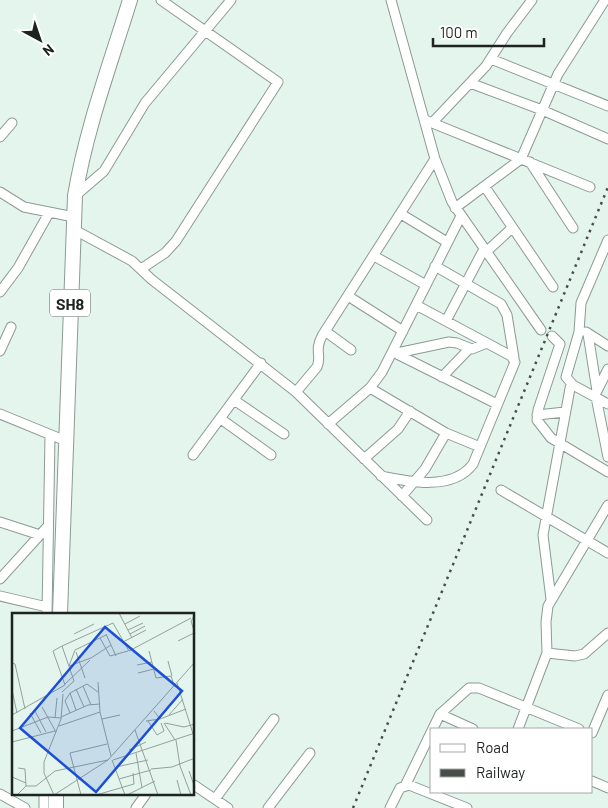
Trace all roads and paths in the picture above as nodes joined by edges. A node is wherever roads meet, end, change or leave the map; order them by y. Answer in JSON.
{"nodes":[{"id":1,"x":130,"y":0,"type":"edge"},
{"id":2,"x":162,"y":0,"type":"edge"},
{"id":3,"x":231,"y":0,"type":"edge"},
{"id":4,"x":392,"y":0,"type":"edge"},
{"id":5,"x":532,"y":0,"type":"edge"},
{"id":6,"x":605,"y":0,"type":"edge"},
{"id":7,"x":205,"y":32,"type":"junction"},
{"id":8,"x":491,"y":59,"type":"junction"},
{"id":9,"x":470,"y":83,"type":"junction"},
{"id":10,"x":553,"y":83,"type":"junction"},
{"id":11,"x":608,"y":106,"type":"edge"},
{"id":12,"x":542,"y":110,"type":"junction"},
{"id":13,"x":428,"y":122,"type":"junction"},
{"id":14,"x":12,"y":123,"type":"dead end"},
{"id":15,"x":0,"y":137,"type":"edge"},
{"id":16,"x":608,"y":139,"type":"edge"},
{"id":17,"x":435,"y":159,"type":"junction"},
{"id":18,"x":526,"y":160,"type":"junction"},
{"id":19,"x":485,"y":187,"type":"junction"},
{"id":20,"x":590,"y":187,"type":"dead end"},
{"id":21,"x":1,"y":196,"type":"edge"},
{"id":22,"x":75,"y":196,"type":"junction"},
{"id":23,"x":455,"y":208,"type":"junction"},
{"id":24,"x":49,"y":212,"type":"junction"},
{"id":25,"x":401,"y":214,"type":"junction"},
{"id":26,"x":460,"y":216,"type":"junction"},
{"id":27,"x":73,"y":223,"type":"junction"},
{"id":28,"x":512,"y":228,"type":"junction"},
{"id":29,"x":573,"y":228,"type":"dead end"},
{"id":30,"x":608,"y":240,"type":"edge"},
{"id":31,"x":448,"y":242,"type":"junction"},
{"id":32,"x":485,"y":251,"type":"junction"},
{"id":33,"x":374,"y":256,"type":"junction"},
{"id":34,"x":435,"y":266,"type":"junction"},
{"id":35,"x":142,"y":269,"type":"junction"},
{"id":36,"x":466,"y":283,"type":"junction"},
{"id":37,"x":426,"y":285,"type":"junction"},
{"id":38,"x":553,"y":287,"type":"dead end"},
{"id":39,"x":0,"y":292,"type":"edge"},
{"id":40,"x":348,"y":296,"type":"junction"},
{"id":41,"x":416,"y":305,"type":"junction"},
{"id":42,"x":446,"y":321,"type":"junction"},
{"id":43,"x":11,"y":327,"type":"dead end"},
{"id":44,"x":580,"y":327,"type":"junction"},
{"id":45,"x":541,"y":330,"type":"dead end"},
{"id":46,"x":325,"y":331,"type":"junction"},
{"id":47,"x":403,"y":331,"type":"junction"},
{"id":48,"x":588,"y":334,"type":"junction"},
{"id":49,"x":552,"y":336,"type":"dead end"},
{"id":50,"x":487,"y":343,"type":"junction"},
{"id":51,"x":608,"y":346,"type":"edge"},
{"id":52,"x":469,"y":349,"type":"junction"},
{"id":53,"x":351,"y":350,"type":"dead end"},
{"id":54,"x":0,"y":351,"type":"edge"},
{"id":55,"x":395,"y":352,"type":"junction"},
{"id":56,"x":514,"y":358,"type":"junction"},
{"id":57,"x":261,"y":364,"type":"junction"},
{"id":58,"x":608,"y":369,"type":"edge"},
{"id":59,"x":442,"y":377,"type":"junction"},
{"id":60,"x":570,"y":383,"type":"junction"},
{"id":61,"x":370,"y":388,"type":"junction"},
{"id":62,"x":296,"y":392,"type":"junction"},
{"id":63,"x":596,"y":395,"type":"junction"},
{"id":64,"x":234,"y":400,"type":"junction"},
{"id":65,"x":497,"y":404,"type":"junction"},
{"id":66,"x":608,"y":404,"type":"edge"},
{"id":67,"x":410,"y":411,"type":"junction"},
{"id":68,"x":566,"y":412,"type":"junction"},
{"id":69,"x":0,"y":414,"type":"edge"},
{"id":70,"x":537,"y":415,"type":"junction"},
{"id":71,"x":221,"y":419,"type":"junction"},
{"id":72,"x":328,"y":424,"type":"junction"},
{"id":73,"x":446,"y":433,"type":"junction"},
{"id":74,"x":284,"y":434,"type":"dead end"},
{"id":75,"x":50,"y":435,"type":"junction"},
{"id":76,"x":66,"y":442,"type":"junction"},
{"id":77,"x":560,"y":444,"type":"junction"},
{"id":78,"x":480,"y":447,"type":"junction"},
{"id":79,"x":193,"y":455,"type":"dead end"},
{"id":80,"x":271,"y":455,"type":"dead end"},
{"id":81,"x":608,"y":457,"type":"edge"},
{"id":82,"x":364,"y":459,"type":"junction"},
{"id":83,"x":608,"y":472,"type":"edge"},
{"id":84,"x":381,"y":476,"type":"junction"},
{"id":85,"x":414,"y":483,"type":"junction"},
{"id":86,"x":501,"y":490,"type":"dead end"},
{"id":87,"x":402,"y":496,"type":"junction"},
{"id":88,"x":608,"y":505,"type":"edge"},
{"id":89,"x":545,"y":517,"type":"junction"},
{"id":90,"x":427,"y":520,"type":"dead end"},
{"id":91,"x":0,"y":522,"type":"edge"},
{"id":92,"x":48,"y":526,"type":"junction"},
{"id":93,"x":40,"y":535,"type":"junction"},
{"id":94,"x":587,"y":541,"type":"junction"},
{"id":95,"x":608,"y":553,"type":"edge"},
{"id":96,"x":0,"y":579,"type":"edge"},
{"id":97,"x":0,"y":596,"type":"edge"},
{"id":98,"x":551,"y":600,"type":"junction"},
{"id":99,"x":47,"y":611,"type":"edge"},
{"id":100,"x":60,"y":613,"type":"edge"},
{"id":101,"x":608,"y":633,"type":"edge"},
{"id":102,"x":546,"y":653,"type":"junction"},
{"id":103,"x":608,"y":695,"type":"edge"},
{"id":104,"x":526,"y":707,"type":"junction"},
{"id":105,"x":440,"y":714,"type":"junction"},
{"id":106,"x":274,"y":719,"type":"dead end"},
{"id":107,"x":433,"y":728,"type":"edge"},
{"id":108,"x":471,"y":728,"type":"edge"},
{"id":109,"x":518,"y":728,"type":"edge"},
{"id":110,"x":577,"y":728,"type":"edge"},
{"id":111,"x":593,"y":731,"type":"edge"},
{"id":112,"x":430,"y":735,"type":"edge"},
{"id":113,"x":310,"y":753,"type":"dead end"},
{"id":114,"x":593,"y":781,"type":"edge"},
{"id":115,"x":195,"y":786,"type":"edge"},
{"id":116,"x":405,"y":786,"type":"junction"},
{"id":117,"x":608,"y":788,"type":"edge"},
{"id":118,"x":430,"y":793,"type":"edge"},
{"id":119,"x":431,"y":793,"type":"edge"},
{"id":120,"x":0,"y":794,"type":"edge"},
{"id":121,"x":145,"y":796,"type":"edge"},
{"id":122,"x":215,"y":799,"type":"junction"},
{"id":123,"x":464,"y":807,"type":"edge"},
{"id":124,"x":25,"y":808,"type":"edge"},
{"id":125,"x":136,"y":808,"type":"edge"},
{"id":126,"x":228,"y":808,"type":"edge"},
{"id":127,"x":268,"y":808,"type":"edge"},
{"id":128,"x":390,"y":808,"type":"edge"}],
"edges":[{"from":1,"to":22,"type":"main road","number":"SH8"},
{"from":2,"to":7,"type":"street"},
{"from":3,"to":7,"type":"street"},
{"from":4,"to":13,"type":"street"},
{"from":5,"to":8,"type":"street"},
{"from":6,"to":10,"type":"street"},
{"from":7,"to":22,"type":"street"},
{"from":7,"to":35,"type":"street"},
{"from":8,"to":9,"type":"street"},
{"from":8,"to":10,"type":"street"},
{"from":9,"to":12,"type":"street"},
{"from":9,"to":13,"type":"street"},
{"from":10,"to":11,"type":"street"},
{"from":10,"to":12,"type":"street"},
{"from":12,"to":16,"type":"street"},
{"from":12,"to":18,"type":"street"},
{"from":13,"to":17,"type":"street"},
{"from":13,"to":18,"type":"street"},
{"from":14,"to":15,"type":"street"},
{"from":17,"to":23,"type":"street"},
{"from":17,"to":25,"type":"street"},
{"from":18,"to":19,"type":"street"},
{"from":18,"to":20,"type":"street"},
{"from":18,"to":29,"type":"street"},
{"from":19,"to":23,"type":"street"},
{"from":19,"to":28,"type":"street"},
{"from":21,"to":24,"type":"street"},
{"from":22,"to":27,"type":"main road","number":"SH8"},
{"from":23,"to":26,"type":"street"},
{"from":24,"to":27,"type":"street"},
{"from":24,"to":39,"type":"street"},
{"from":25,"to":31,"type":"street"},
{"from":25,"to":33,"type":"street"},
{"from":26,"to":31,"type":"street"},
{"from":26,"to":32,"type":"street"},
{"from":27,"to":35,"type":"street"},
{"from":27,"to":76,"type":"main road","number":"SH8"},
{"from":28,"to":32,"type":"street"},
{"from":28,"to":38,"type":"street"},
{"from":30,"to":44,"type":"street"},
{"from":31,"to":34,"type":"street"},
{"from":32,"to":36,"type":"street"},
{"from":32,"to":45,"type":"street"},
{"from":33,"to":37,"type":"street"},
{"from":33,"to":40,"type":"street"},
{"from":34,"to":36,"type":"street"},
{"from":34,"to":37,"type":"street"},
{"from":35,"to":57,"type":"street"},
{"from":36,"to":42,"type":"street"},
{"from":36,"to":56,"type":"street"},
{"from":37,"to":41,"type":"street"},
{"from":40,"to":46,"type":"street"},
{"from":40,"to":47,"type":"street"},
{"from":41,"to":42,"type":"street"},
{"from":41,"to":47,"type":"street"},
{"from":42,"to":50,"type":"street"},
{"from":43,"to":54,"type":"street"},
{"from":44,"to":48,"type":"street"},
{"from":44,"to":60,"type":"street"},
{"from":46,"to":53,"type":"street"},
{"from":46,"to":62,"type":"street"},
{"from":47,"to":55,"type":"street"},
{"from":48,"to":51,"type":"street"},
{"from":48,"to":63,"type":"street"},
{"from":49,"to":70,"type":"street"},
{"from":50,"to":52,"type":"street"},
{"from":50,"to":56,"type":"street"},
{"from":52,"to":55,"type":"street"},
{"from":52,"to":59,"type":"street"},
{"from":55,"to":59,"type":"street"},
{"from":55,"to":61,"type":"street"},
{"from":56,"to":65,"type":"street"},
{"from":57,"to":62,"type":"street"},
{"from":57,"to":64,"type":"street"},
{"from":58,"to":63,"type":"street"},
{"from":59,"to":65,"type":"street"},
{"from":60,"to":63,"type":"street"},
{"from":60,"to":68,"type":"street"},
{"from":61,"to":67,"type":"street"},
{"from":61,"to":72,"type":"street"},
{"from":62,"to":72,"type":"street"},
{"from":63,"to":66,"type":"street"},
{"from":63,"to":81,"type":"street"},
{"from":64,"to":71,"type":"street"},
{"from":64,"to":74,"type":"street"},
{"from":65,"to":78,"type":"street"},
{"from":67,"to":73,"type":"street"},
{"from":67,"to":82,"type":"street"},
{"from":68,"to":70,"type":"street"},
{"from":68,"to":77,"type":"street"},
{"from":69,"to":75,"type":"street"},
{"from":70,"to":77,"type":"street"},
{"from":71,"to":79,"type":"street"},
{"from":71,"to":80,"type":"street"},
{"from":72,"to":82,"type":"street"},
{"from":73,"to":78,"type":"street"},
{"from":73,"to":85,"type":"street"},
{"from":75,"to":76,"type":"street"},
{"from":75,"to":92,"type":"street"},
{"from":76,"to":100,"type":"main road","number":"SH8"},
{"from":77,"to":83,"type":"street"},
{"from":77,"to":89,"type":"street"},
{"from":78,"to":85,"type":"street"},
{"from":82,"to":84,"type":"street"},
{"from":84,"to":85,"type":"street"},
{"from":84,"to":87,"type":"street"},
{"from":85,"to":87,"type":"street"},
{"from":86,"to":89,"type":"street"},
{"from":87,"to":90,"type":"street"},
{"from":88,"to":94,"type":"street"},
{"from":89,"to":94,"type":"street"},
{"from":89,"to":98,"type":"street"},
{"from":91,"to":93,"type":"street"},
{"from":92,"to":93,"type":"street"},
{"from":92,"to":99,"type":"street"},
{"from":93,"to":96,"type":"street"},
{"from":94,"to":95,"type":"street"},
{"from":94,"to":98,"type":"street"},
{"from":97,"to":99,"type":"street"},
{"from":98,"to":102,"type":"street"},
{"from":101,"to":102,"type":"street"},
{"from":102,"to":104,"type":"street"},
{"from":103,"to":111,"type":"street"},
{"from":104,"to":105,"type":"street"},
{"from":104,"to":109,"type":"street"},
{"from":104,"to":110,"type":"street"},
{"from":105,"to":107,"type":"street"},
{"from":105,"to":108,"type":"street"},
{"from":106,"to":122,"type":"street"},
{"from":112,"to":116,"type":"street"},
{"from":113,"to":127,"type":"street"},
{"from":114,"to":117,"type":"street"},
{"from":115,"to":122,"type":"street"},
{"from":116,"to":118,"type":"street"},
{"from":116,"to":128,"type":"street"},
{"from":119,"to":123,"type":"street"},
{"from":120,"to":124,"type":"street"},
{"from":121,"to":125,"type":"street"},
{"from":122,"to":126,"type":"street"}]}
